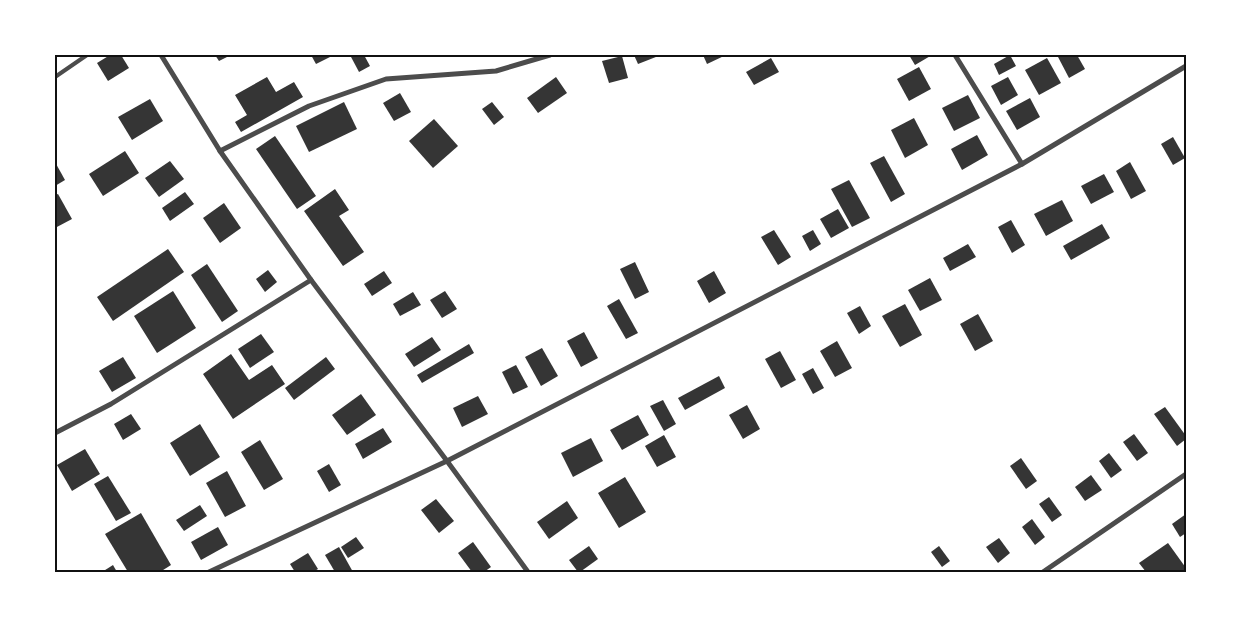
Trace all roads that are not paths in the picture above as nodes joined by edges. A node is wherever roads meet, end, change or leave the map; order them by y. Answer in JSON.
{"nodes":[{"id":1,"x":87,"y":55,"type":"edge"},
{"id":2,"x":161,"y":55,"type":"edge"},
{"id":3,"x":550,"y":55,"type":"edge"},
{"id":4,"x":955,"y":55,"type":"edge"},
{"id":5,"x":1186,"y":66,"type":"edge"},
{"id":6,"x":55,"y":77,"type":"edge"},
{"id":7,"x":220,"y":151,"type":"junction"},
{"id":8,"x":1022,"y":164,"type":"junction"},
{"id":9,"x":311,"y":280,"type":"junction"},
{"id":10,"x":55,"y":433,"type":"edge"},
{"id":11,"x":447,"y":461,"type":"junction"},
{"id":12,"x":1186,"y":474,"type":"edge"},
{"id":13,"x":209,"y":572,"type":"edge"},
{"id":14,"x":528,"y":572,"type":"edge"},
{"id":15,"x":1043,"y":572,"type":"edge"}],
"edges":[{"from":1,"to":6,"type":"lane"},
{"from":2,"to":7,"type":"street"},
{"from":3,"to":7,"type":"street"},
{"from":4,"to":8,"type":"street"},
{"from":5,"to":8,"type":"street"},
{"from":7,"to":9,"type":"street"},
{"from":8,"to":11,"type":"street"},
{"from":9,"to":10,"type":"street"},
{"from":9,"to":11,"type":"street"},
{"from":11,"to":13,"type":"street"},
{"from":11,"to":14,"type":"street"},
{"from":12,"to":15,"type":"street"}]}
